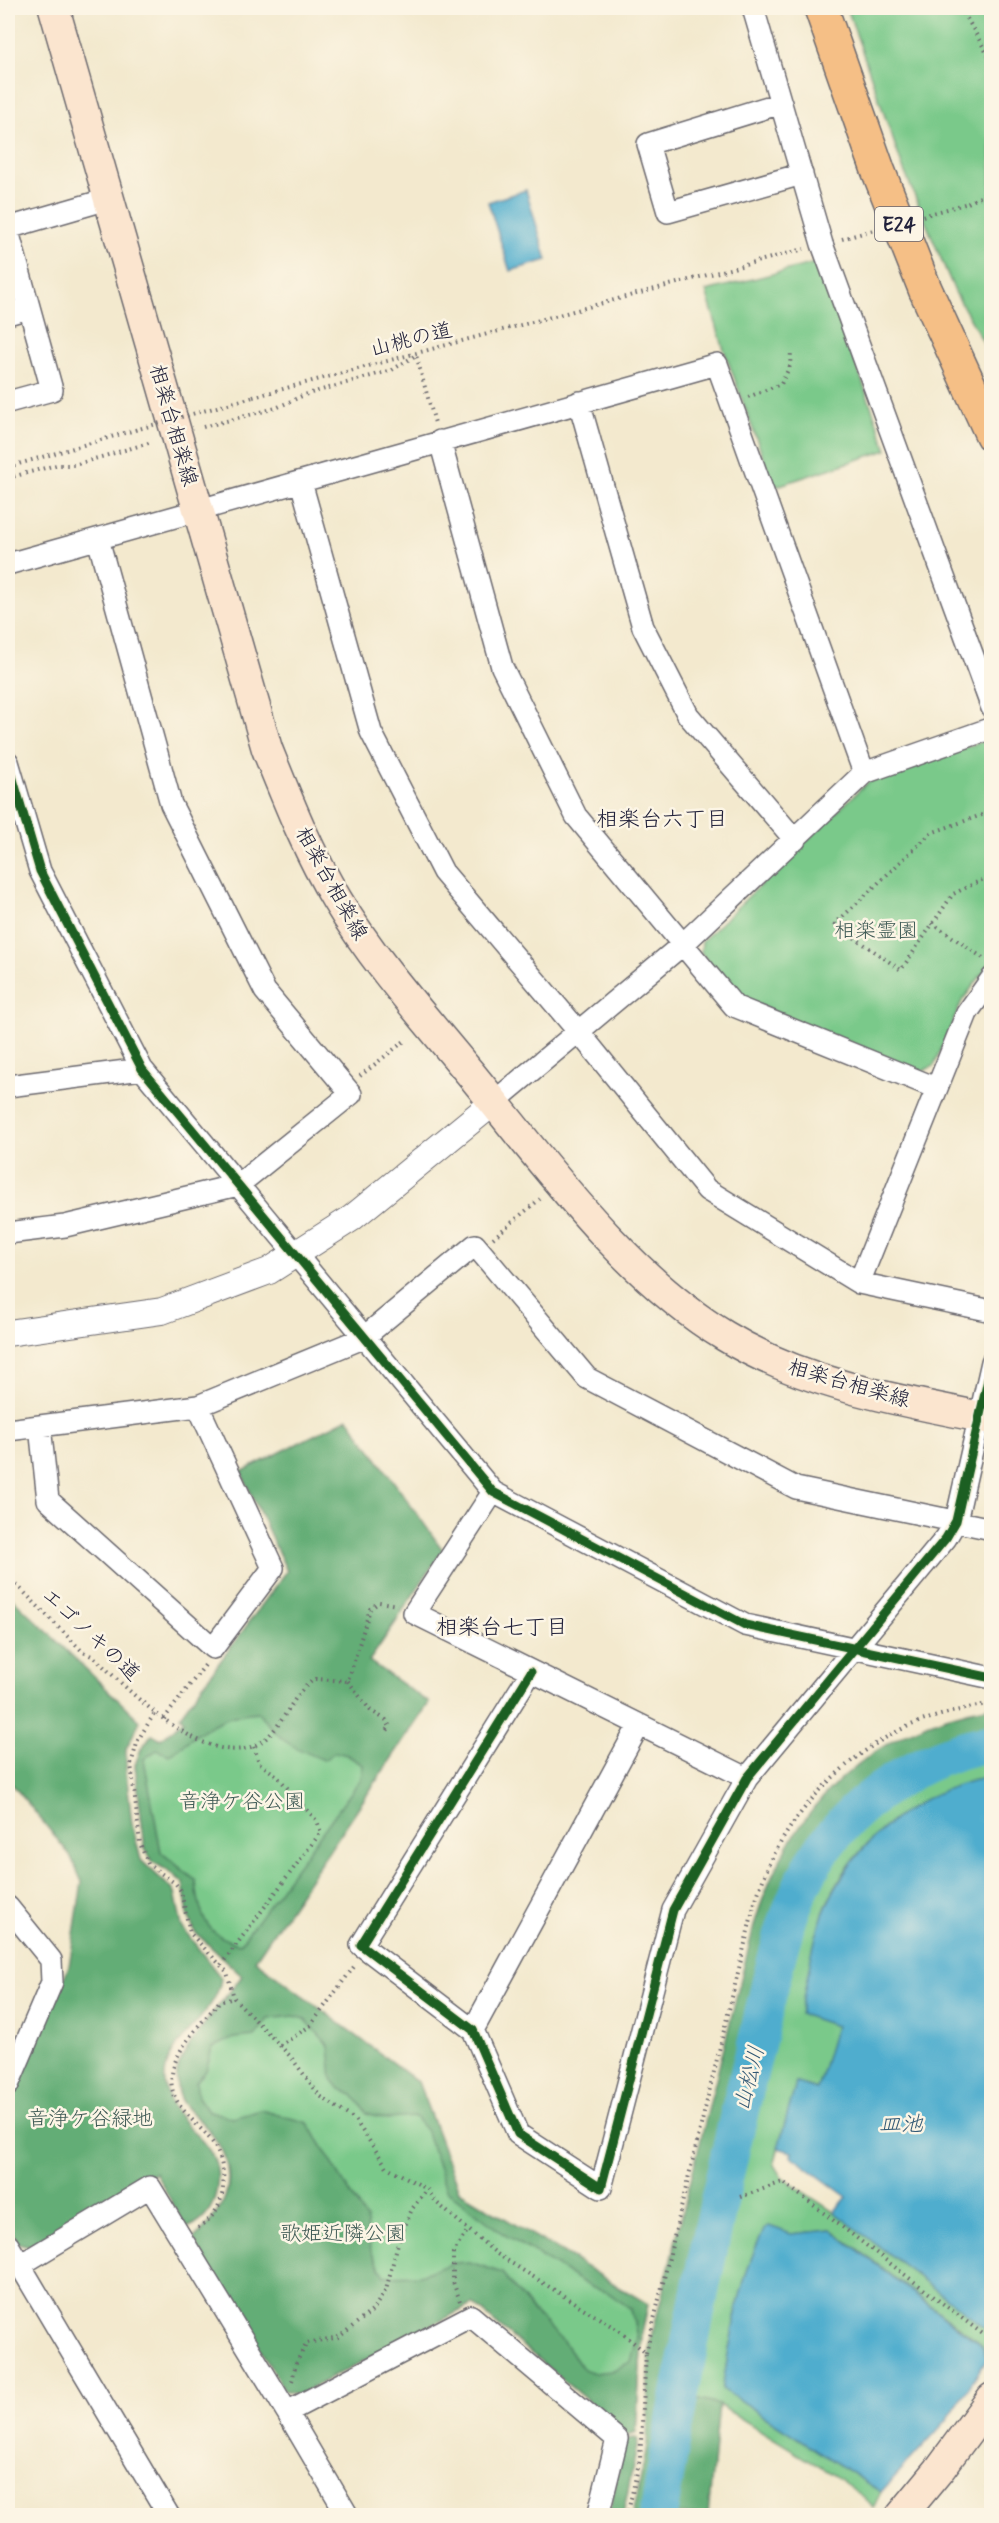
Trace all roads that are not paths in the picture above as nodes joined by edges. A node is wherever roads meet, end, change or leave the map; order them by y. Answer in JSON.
{"nodes":[{"id":1,"x":54,"y":8,"type":"edge"},
{"id":2,"x":753,"y":8,"type":"edge"},
{"id":3,"x":821,"y":8,"type":"edge"},
{"id":4,"x":782,"y":104,"type":"junction"},
{"id":5,"x":802,"y":174,"type":"junction"},
{"id":6,"x":108,"y":199,"type":"junction"},
{"id":7,"x":8,"y":230,"type":"edge"},
{"id":8,"x":29,"y":308,"type":"junction"},
{"id":9,"x":8,"y":314,"type":"edge"},
{"id":10,"x":8,"y":402,"type":"edge"},
{"id":11,"x":579,"y":402,"type":"junction"},
{"id":12,"x":992,"y":435,"type":"edge"},
{"id":13,"x":440,"y":441,"type":"junction"},
{"id":14,"x":301,"y":482,"type":"junction"},
{"id":15,"x":200,"y":510,"type":"junction"},
{"id":16,"x":98,"y":539,"type":"junction"},
{"id":17,"x":8,"y":564,"type":"edge"},
{"id":18,"x":992,"y":708,"type":"edge"},
{"id":19,"x":992,"y":728,"type":"edge"},
{"id":20,"x":8,"y":762,"type":"edge"},
{"id":21,"x":864,"y":773,"type":"junction"},
{"id":22,"x":795,"y":840,"type":"junction"},
{"id":23,"x":682,"y":945,"type":"junction"},
{"id":24,"x":992,"y":978,"type":"edge"},
{"id":25,"x":578,"y":1031,"type":"junction"},
{"id":26,"x":142,"y":1069,"type":"junction"},
{"id":27,"x":8,"y":1086,"type":"edge"},
{"id":28,"x":936,"y":1088,"type":"junction"},
{"id":29,"x":494,"y":1102,"type":"junction"},
{"id":30,"x":238,"y":1185,"type":"junction"},
{"id":31,"x":8,"y":1233,"type":"edge"},
{"id":32,"x":296,"y":1255,"type":"junction"},
{"id":33,"x":859,"y":1283,"type":"junction"},
{"id":34,"x":992,"y":1311,"type":"edge"},
{"id":35,"x":8,"y":1333,"type":"edge"},
{"id":36,"x":363,"y":1338,"type":"junction"},
{"id":37,"x":992,"y":1362,"type":"edge"},
{"id":38,"x":198,"y":1406,"type":"junction"},
{"id":39,"x":985,"y":1418,"type":"edge"},
{"id":40,"x":39,"y":1426,"type":"junction"},
{"id":41,"x":8,"y":1430,"type":"edge"},
{"id":42,"x":493,"y":1492,"type":"junction"},
{"id":43,"x":956,"y":1521,"type":"junction"},
{"id":44,"x":992,"y":1529,"type":"edge"},
{"id":45,"x":856,"y":1648,"type":"junction"},
{"id":46,"x":531,"y":1672,"type":"junction"},
{"id":47,"x":992,"y":1678,"type":"edge"},
{"id":48,"x":639,"y":1725,"type":"junction"},
{"id":49,"x":747,"y":1778,"type":"junction"},
{"id":50,"x":8,"y":1906,"type":"edge"},
{"id":51,"x":473,"y":2030,"type":"junction"},
{"id":52,"x":8,"y":2085,"type":"edge"},
{"id":53,"x":8,"y":2245,"type":"edge"},
{"id":54,"x":20,"y":2265,"type":"junction"},
{"id":55,"x":992,"y":2398,"type":"edge"},
{"id":56,"x":285,"y":2408,"type":"junction"},
{"id":57,"x":169,"y":2516,"type":"edge"},
{"id":58,"x":348,"y":2516,"type":"edge"},
{"id":59,"x":598,"y":2516,"type":"edge"},
{"id":60,"x":901,"y":2516,"type":"edge"}],
"edges":[{"from":1,"to":6,"type":"main road","name":"相楽台相楽線"},
{"from":2,"to":4,"type":"street"},
{"from":3,"to":12,"type":"highway","number":"E24"},
{"from":4,"to":5,"type":"street"},
{"from":4,"to":5,"type":"street"},
{"from":5,"to":18,"type":"street"},
{"from":6,"to":7,"type":"street"},
{"from":6,"to":15,"type":"main road","name":"相楽台相楽線"},
{"from":7,"to":8,"type":"street"},
{"from":8,"to":9,"type":"street"},
{"from":8,"to":10,"type":"street"},
{"from":11,"to":13,"type":"street"},
{"from":11,"to":21,"type":"street"},
{"from":11,"to":22,"type":"street"},
{"from":13,"to":14,"type":"street"},
{"from":13,"to":23,"type":"street"},
{"from":14,"to":15,"type":"street"},
{"from":14,"to":25,"type":"street"},
{"from":15,"to":16,"type":"street"},
{"from":15,"to":29,"type":"main road","name":"相楽台相楽線"},
{"from":16,"to":17,"type":"street"},
{"from":16,"to":30,"type":"street"},
{"from":19,"to":21,"type":"street"},
{"from":20,"to":26,"type":"street"},
{"from":21,"to":22,"type":"street"},
{"from":22,"to":23,"type":"street"},
{"from":23,"to":25,"type":"street"},
{"from":23,"to":28,"type":"street"},
{"from":24,"to":28,"type":"street"},
{"from":25,"to":29,"type":"street"},
{"from":25,"to":33,"type":"street"},
{"from":26,"to":27,"type":"street"},
{"from":26,"to":30,"type":"street"},
{"from":28,"to":33,"type":"street"},
{"from":29,"to":32,"type":"street"},
{"from":29,"to":39,"type":"main road","name":"相楽台相楽線"},
{"from":30,"to":31,"type":"street"},
{"from":30,"to":32,"type":"street"},
{"from":32,"to":35,"type":"street"},
{"from":32,"to":36,"type":"street"},
{"from":33,"to":34,"type":"street"},
{"from":36,"to":38,"type":"street"},
{"from":36,"to":42,"type":"street"},
{"from":36,"to":43,"type":"street"},
{"from":37,"to":39,"type":"street"},
{"from":38,"to":40,"type":"street"},
{"from":38,"to":40,"type":"street"},
{"from":39,"to":43,"type":"street"},
{"from":40,"to":41,"type":"street"},
{"from":42,"to":45,"type":"street"},
{"from":42,"to":46,"type":"street"},
{"from":43,"to":44,"type":"street"},
{"from":43,"to":45,"type":"street"},
{"from":45,"to":47,"type":"street"},
{"from":45,"to":49,"type":"street"},
{"from":46,"to":48,"type":"street"},
{"from":46,"to":51,"type":"street"},
{"from":48,"to":49,"type":"street"},
{"from":48,"to":51,"type":"street"},
{"from":49,"to":51,"type":"street"},
{"from":50,"to":52,"type":"street"},
{"from":53,"to":54,"type":"street"},
{"from":54,"to":56,"type":"street"},
{"from":54,"to":57,"type":"street"},
{"from":55,"to":60,"type":"main road"},
{"from":56,"to":58,"type":"street"},
{"from":56,"to":59,"type":"street"}]}
